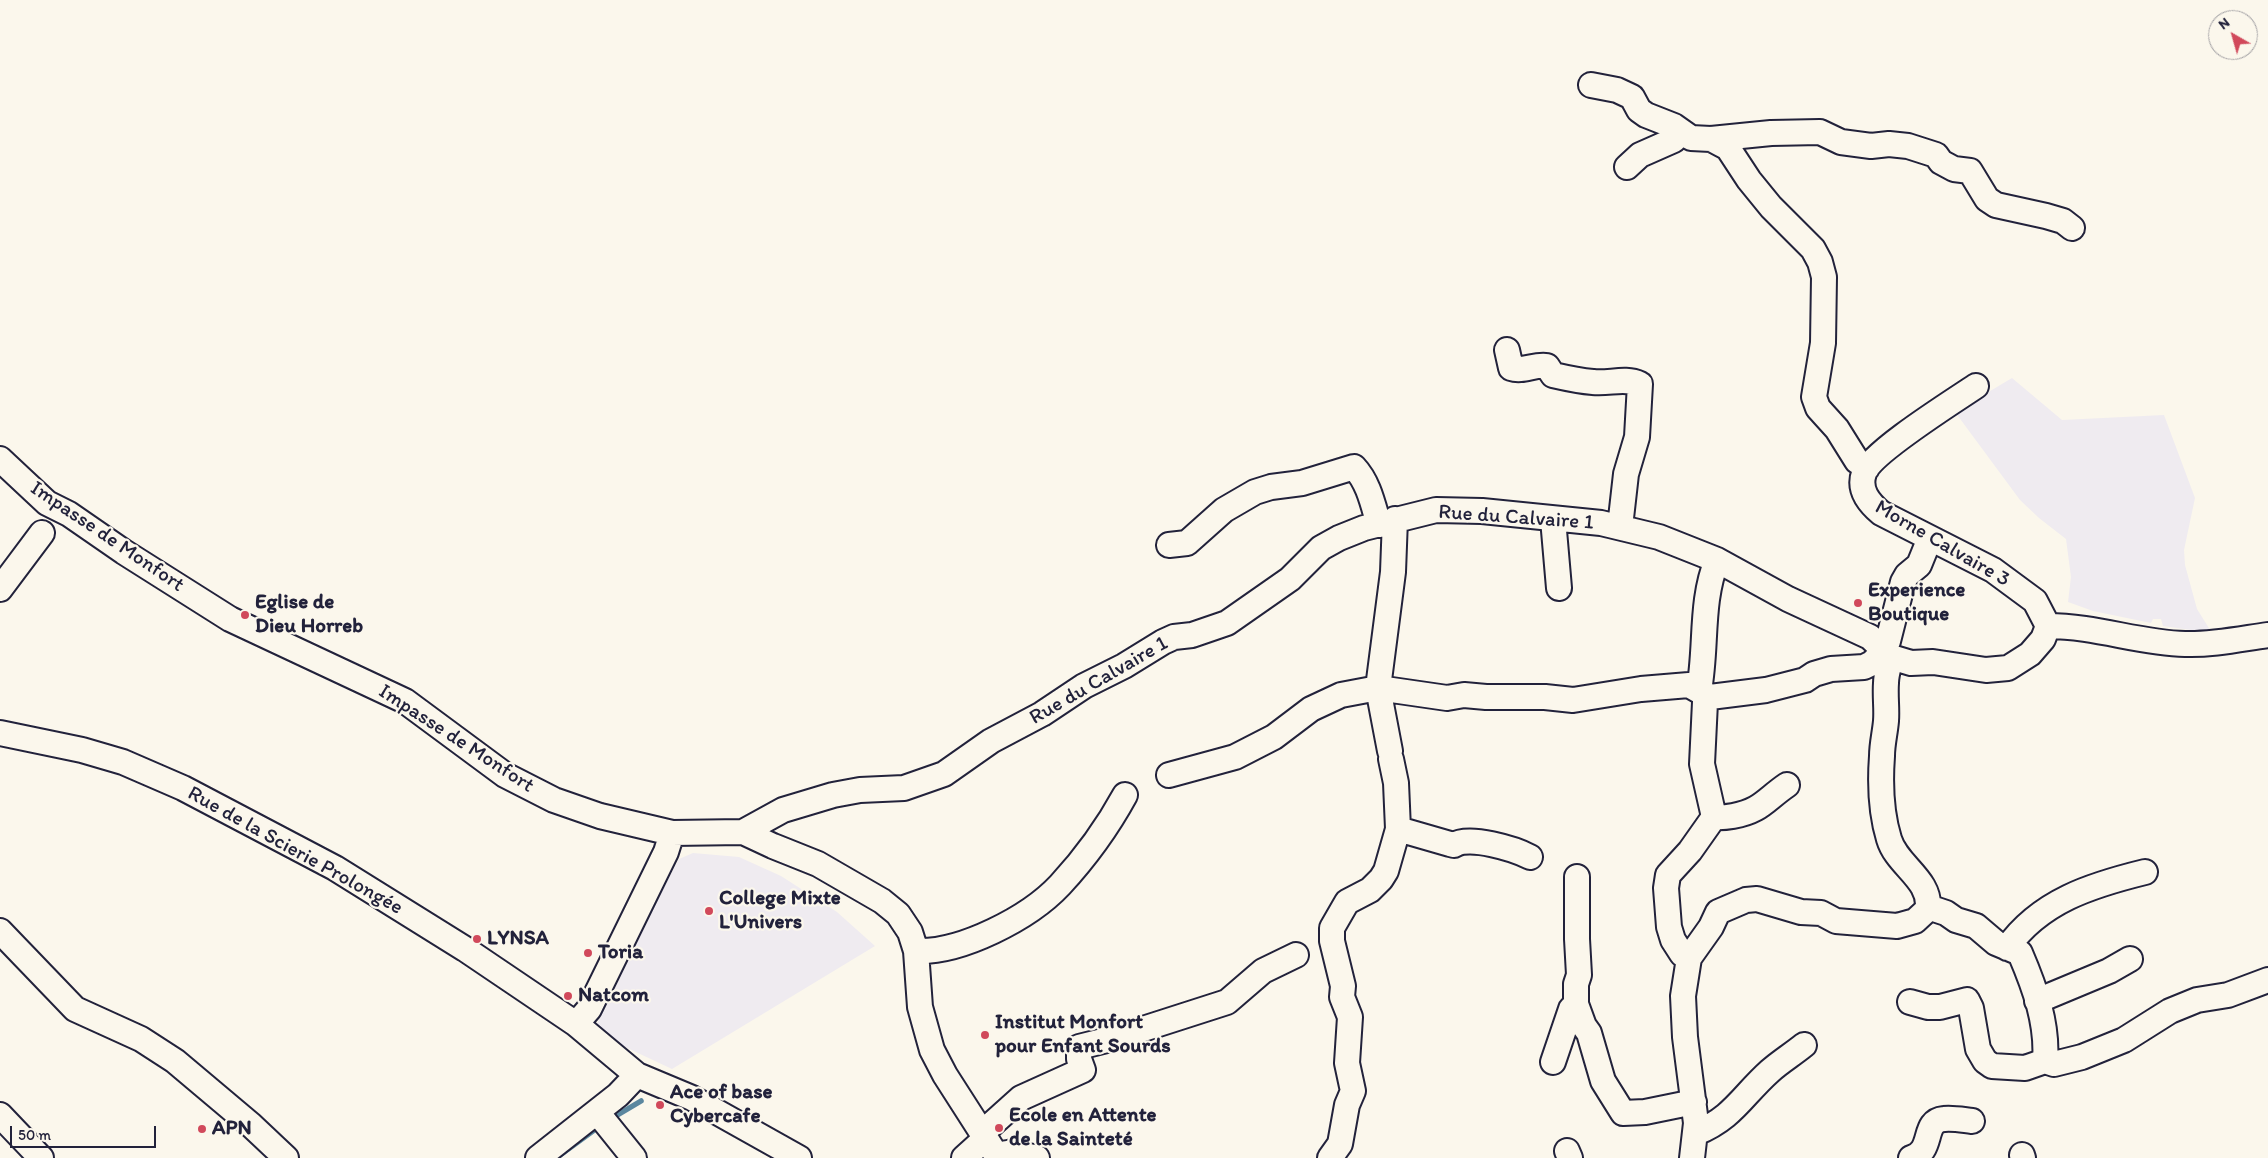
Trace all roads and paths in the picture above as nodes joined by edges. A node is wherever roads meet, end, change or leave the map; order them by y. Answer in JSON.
{"nodes":[{"id":1,"x":1591,"y":85,"type":"dead end"},
{"id":2,"x":1681,"y":131,"type":"junction"},
{"id":3,"x":1711,"y":139,"type":"junction"},
{"id":4,"x":1627,"y":167,"type":"dead end"},
{"id":5,"x":2072,"y":228,"type":"dead end"},
{"id":6,"x":1507,"y":350,"type":"dead end"},
{"id":7,"x":1976,"y":386,"type":"dead end"},
{"id":8,"x":0,"y":460,"type":"edge"},
{"id":9,"x":1867,"y":468,"type":"junction"},
{"id":10,"x":1553,"y":519,"type":"junction"},
{"id":11,"x":1387,"y":522,"type":"junction"},
{"id":12,"x":1620,"y":527,"type":"junction"},
{"id":13,"x":42,"y":533,"type":"dead end"},
{"id":14,"x":1930,"y":538,"type":"junction"},
{"id":15,"x":1169,"y":546,"type":"dead end"},
{"id":16,"x":1717,"y":560,"type":"junction"},
{"id":17,"x":1559,"y":588,"type":"dead end"},
{"id":18,"x":0,"y":589,"type":"edge"},
{"id":19,"x":2048,"y":626,"type":"junction"},
{"id":20,"x":2268,"y":635,"type":"edge"},
{"id":21,"x":1888,"y":654,"type":"junction"},
{"id":22,"x":1378,"y":688,"type":"junction"},
{"id":23,"x":1704,"y":693,"type":"junction"},
{"id":24,"x":0,"y":733,"type":"edge"},
{"id":25,"x":1169,"y":775,"type":"dead end"},
{"id":26,"x":1786,"y":785,"type":"dead end"},
{"id":27,"x":1125,"y":796,"type":"dead end"},
{"id":28,"x":1714,"y":817,"type":"junction"},
{"id":29,"x":1398,"y":829,"type":"junction"},
{"id":30,"x":744,"y":832,"type":"junction"},
{"id":31,"x":672,"y":833,"type":"junction"},
{"id":32,"x":1530,"y":857,"type":"dead end"},
{"id":33,"x":2144,"y":872,"type":"dead end"},
{"id":34,"x":1577,"y":877,"type":"dead end"},
{"id":35,"x":1928,"y":909,"type":"junction"},
{"id":36,"x":0,"y":931,"type":"edge"},
{"id":37,"x":2007,"y":948,"type":"junction"},
{"id":38,"x":916,"y":951,"type":"junction"},
{"id":39,"x":1296,"y":955,"type":"dead end"},
{"id":40,"x":1689,"y":958,"type":"junction"},
{"id":41,"x":2130,"y":959,"type":"dead end"},
{"id":42,"x":2268,"y":980,"type":"edge"},
{"id":43,"x":2037,"y":1000,"type":"junction"},
{"id":44,"x":1910,"y":1002,"type":"dead end"},
{"id":45,"x":1576,"y":1004,"type":"junction"},
{"id":46,"x":576,"y":1024,"type":"junction"},
{"id":47,"x":1804,"y":1045,"type":"dead end"},
{"id":48,"x":1553,"y":1062,"type":"dead end"},
{"id":49,"x":2045,"y":1062,"type":"junction"},
{"id":50,"x":637,"y":1075,"type":"junction"},
{"id":51,"x":1694,"y":1102,"type":"junction"},
{"id":52,"x":0,"y":1115,"type":"edge"},
{"id":53,"x":604,"y":1120,"type":"junction"},
{"id":54,"x":1972,"y":1121,"type":"dead end"},
{"id":55,"x":1696,"y":1133,"type":"junction"},
{"id":56,"x":983,"y":1136,"type":"junction"},
{"id":57,"x":40,"y":1158,"type":"edge"},
{"id":58,"x":286,"y":1158,"type":"edge"},
{"id":59,"x":538,"y":1158,"type":"edge"},
{"id":60,"x":634,"y":1158,"type":"edge"},
{"id":61,"x":799,"y":1158,"type":"edge"},
{"id":62,"x":964,"y":1158,"type":"edge"},
{"id":63,"x":1037,"y":1158,"type":"edge"},
{"id":64,"x":1330,"y":1158,"type":"edge"},
{"id":65,"x":1692,"y":1158,"type":"edge"},
{"id":66,"x":1911,"y":1158,"type":"edge"}],
"edges":[{"from":1,"to":2,"type":"street"},
{"from":2,"to":3,"type":"street"},
{"from":2,"to":4,"type":"street"},
{"from":3,"to":5,"type":"street"},
{"from":3,"to":9,"type":"street"},
{"from":6,"to":12,"type":"street"},
{"from":7,"to":9,"type":"street","name":"Morne Calvaire 3"},
{"from":8,"to":31,"type":"street","name":"Impasse de Monfort"},
{"from":9,"to":14,"type":"street","name":"Morne Calvaire 3"},
{"from":10,"to":11,"type":"street","name":"Rue du Calvaire 1"},
{"from":10,"to":12,"type":"street","name":"Rue du Calvaire 1"},
{"from":10,"to":17,"type":"street"},
{"from":11,"to":15,"type":"street"},
{"from":11,"to":22,"type":"street"},
{"from":11,"to":30,"type":"street","name":"Rue du Calvaire 1"},
{"from":12,"to":16,"type":"street","name":"Rue du Calvaire 1"},
{"from":13,"to":18,"type":"street"},
{"from":14,"to":19,"type":"street","name":"Morne Calvaire 3"},
{"from":14,"to":21,"type":"street"},
{"from":16,"to":21,"type":"street","name":"Rue du Calvaire 1"},
{"from":16,"to":23,"type":"street"},
{"from":19,"to":20,"type":"street"},
{"from":19,"to":21,"type":"street","name":"Rue du Calvaire 1"},
{"from":21,"to":23,"type":"street"},
{"from":21,"to":35,"type":"street"},
{"from":22,"to":23,"type":"street"},
{"from":22,"to":25,"type":"street"},
{"from":22,"to":29,"type":"street"},
{"from":23,"to":28,"type":"street"},
{"from":24,"to":46,"type":"street","name":"Rue de la Scierie Prolongée"},
{"from":26,"to":28,"type":"street"},
{"from":27,"to":38,"type":"street"},
{"from":28,"to":40,"type":"street"},
{"from":29,"to":32,"type":"street"},
{"from":29,"to":64,"type":"street"},
{"from":30,"to":31,"type":"street","name":"Rue du Calvaire 1"},
{"from":30,"to":38,"type":"street","name":"Rue du Calvaire 1"},
{"from":31,"to":46,"type":"street"},
{"from":33,"to":37,"type":"street"},
{"from":34,"to":45,"type":"street"},
{"from":35,"to":37,"type":"street"},
{"from":35,"to":40,"type":"street"},
{"from":36,"to":58,"type":"street"},
{"from":37,"to":43,"type":"street"},
{"from":38,"to":56,"type":"street","name":"Rue du Calvaire 1"},
{"from":39,"to":56,"type":"street"},
{"from":40,"to":51,"type":"street"},
{"from":41,"to":43,"type":"street"},
{"from":42,"to":49,"type":"street"},
{"from":43,"to":49,"type":"street"},
{"from":44,"to":49,"type":"street"},
{"from":45,"to":48,"type":"street"},
{"from":45,"to":51,"type":"street"},
{"from":46,"to":50,"type":"street","name":"Rue de la Scierie Prolongée"},
{"from":47,"to":55,"type":"street"},
{"from":50,"to":53,"type":"street"},
{"from":50,"to":61,"type":"street","name":"Rue de la Scierie Prolongée"},
{"from":51,"to":55,"type":"street"},
{"from":52,"to":57,"type":"street"},
{"from":53,"to":59,"type":"street"},
{"from":53,"to":60,"type":"street"},
{"from":54,"to":66,"type":"street"},
{"from":55,"to":65,"type":"street"},
{"from":56,"to":62,"type":"street"},
{"from":56,"to":63,"type":"street","name":"Rue du Calvaire 1"}]}
